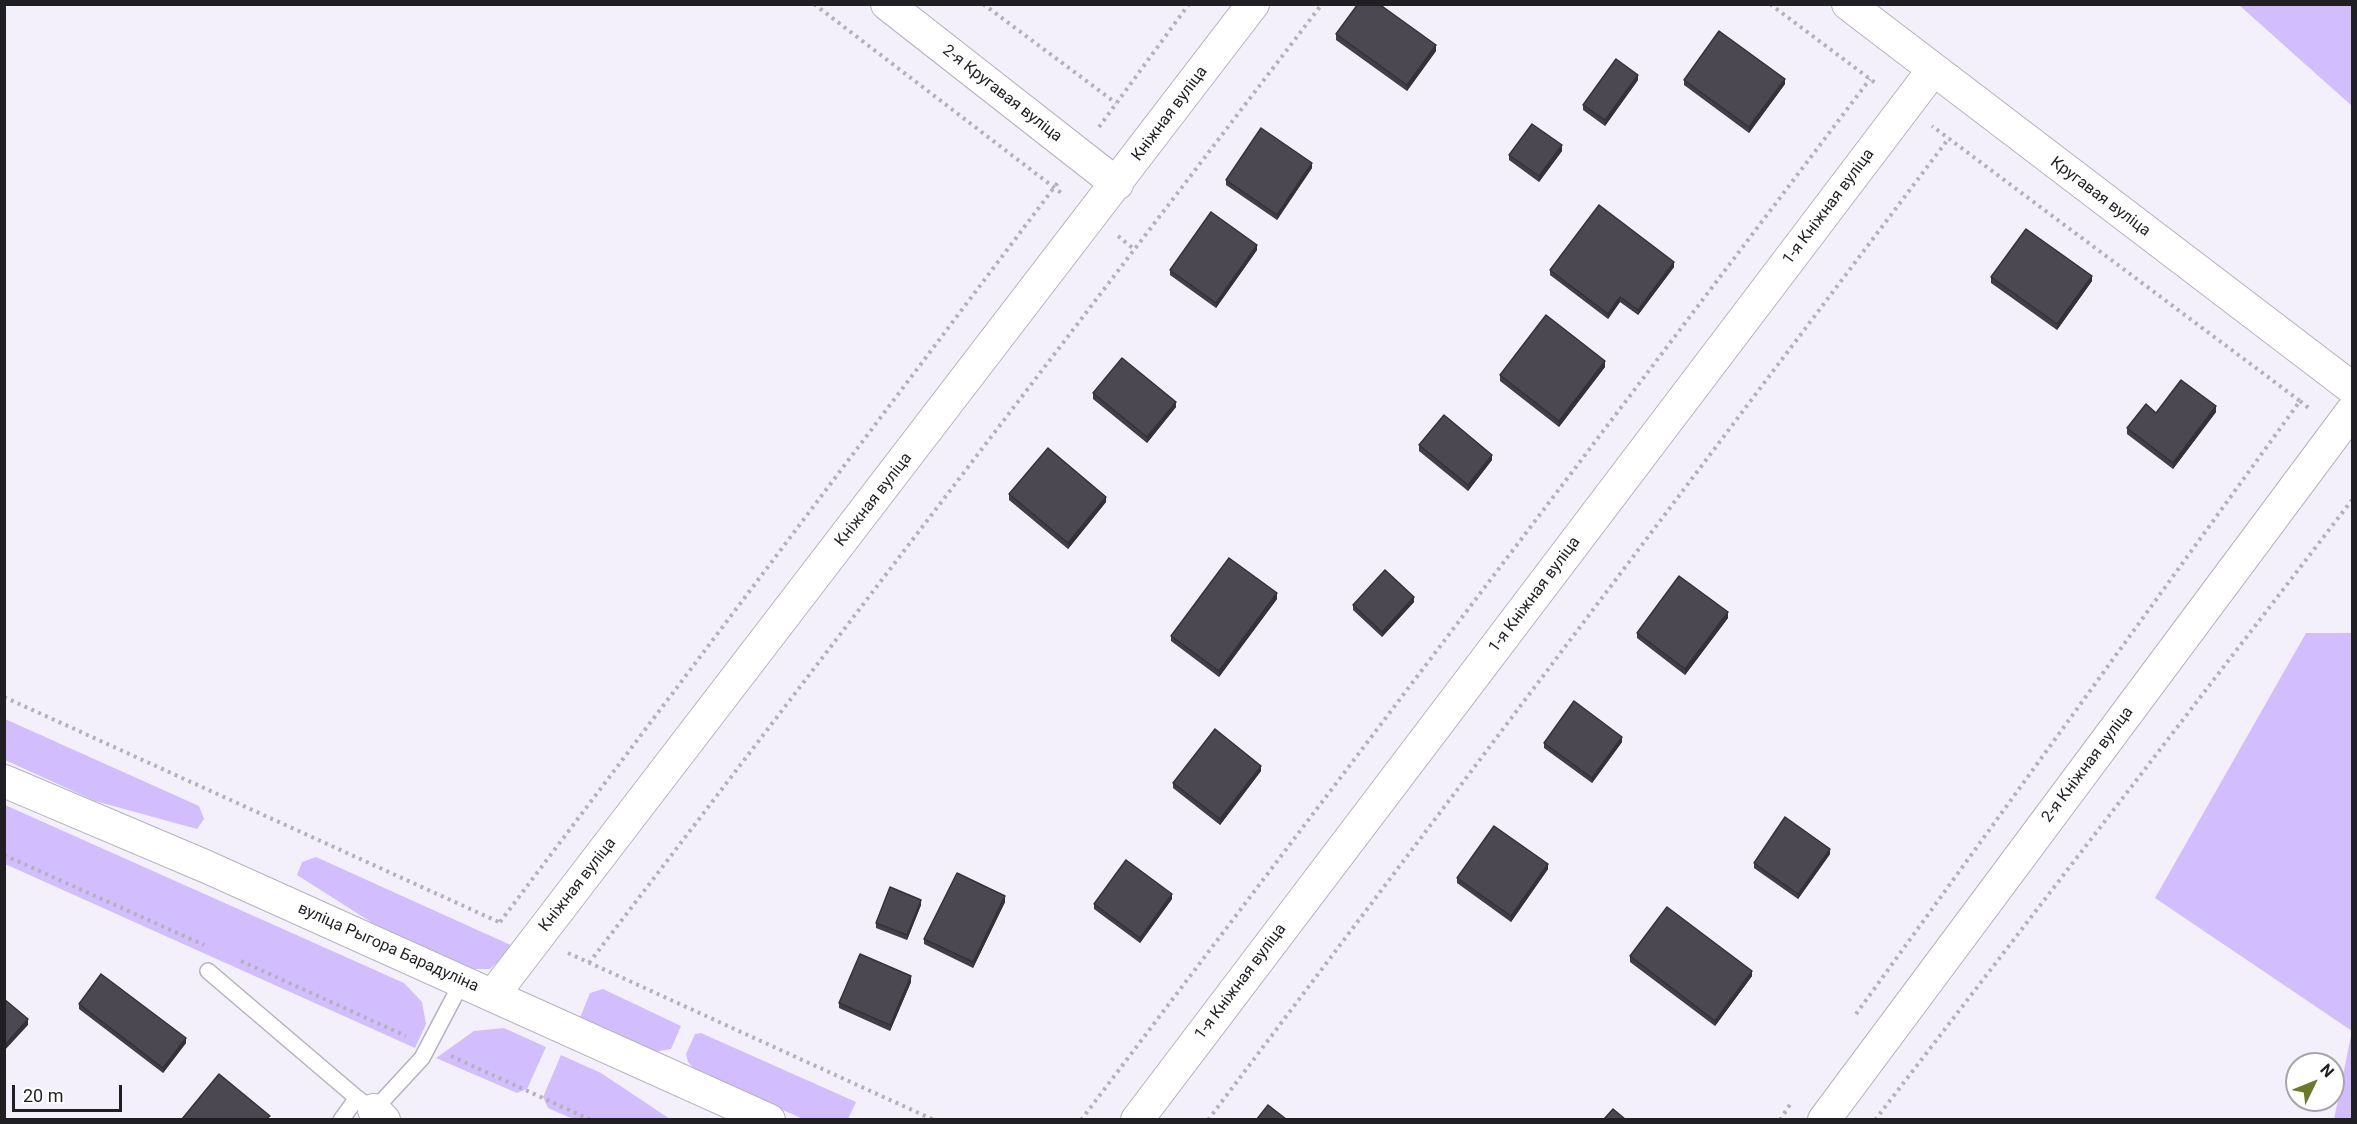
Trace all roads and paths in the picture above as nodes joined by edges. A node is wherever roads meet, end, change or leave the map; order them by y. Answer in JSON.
{"nodes":[{"id":1,"x":814,"y":4,"type":"edge"},
{"id":2,"x":887,"y":4,"type":"edge"},
{"id":3,"x":983,"y":4,"type":"edge"},
{"id":4,"x":1189,"y":4,"type":"edge"},
{"id":5,"x":1253,"y":4,"type":"edge"},
{"id":6,"x":1322,"y":4,"type":"edge"},
{"id":7,"x":1770,"y":4,"type":"edge"},
{"id":8,"x":1848,"y":4,"type":"edge"},
{"id":9,"x":1933,"y":70,"type":"junction"},
{"id":10,"x":1870,"y":79,"type":"junction"},
{"id":11,"x":1906,"y":106,"type":"junction"},
{"id":12,"x":1948,"y":138,"type":"junction"},
{"id":13,"x":1117,"y":184,"type":"junction"},
{"id":14,"x":2352,"y":388,"type":"edge"},
{"id":15,"x":2352,"y":411,"type":"edge"},
{"id":16,"x":2352,"y":500,"type":"edge"},
{"id":17,"x":4,"y":697,"type":"edge"},
{"id":18,"x":4,"y":781,"type":"edge"},
{"id":19,"x":4,"y":855,"type":"edge"},
{"id":20,"x":500,"y":922,"type":"junction"},
{"id":21,"x":536,"y":939,"type":"junction"},
{"id":22,"x":211,"y":948,"type":"dead end"},
{"id":23,"x":232,"y":958,"type":"dead end"},
{"id":24,"x":589,"y":963,"type":"junction"},
{"id":25,"x":208,"y":970,"type":"dead end"},
{"id":26,"x":462,"y":982,"type":"junction"},
{"id":27,"x":494,"y":994,"type":"junction"},
{"id":28,"x":1850,"y":1022,"type":"dead end"},
{"id":29,"x":428,"y":1046,"type":"junction"},
{"id":30,"x":1794,"y":1100,"type":"dead end"},
{"id":31,"x":371,"y":1109,"type":"edge"},
{"id":32,"x":341,"y":1119,"type":"edge"},
{"id":33,"x":591,"y":1119,"type":"edge"},
{"id":34,"x":769,"y":1119,"type":"edge"},
{"id":35,"x":934,"y":1119,"type":"edge"},
{"id":36,"x":1081,"y":1119,"type":"edge"},
{"id":37,"x":1137,"y":1119,"type":"edge"},
{"id":38,"x":1208,"y":1119,"type":"edge"},
{"id":39,"x":1780,"y":1119,"type":"edge"},
{"id":40,"x":1824,"y":1119,"type":"edge"},
{"id":41,"x":1875,"y":1119,"type":"edge"}],
"edges":[{"from":1,"to":20,"type":"path"},
{"from":2,"to":13,"type":"street","name":"2-я Кругавая вуліца"},
{"from":3,"to":4,"type":"path"},
{"from":5,"to":13,"type":"street","name":"Кніжная вуліца"},
{"from":6,"to":24,"type":"path"},
{"from":7,"to":10,"type":"path"},
{"from":8,"to":9,"type":"street","name":"Кругавая вуліца"},
{"from":9,"to":11,"type":"street","name":"1-я Кніжная вуліца"},
{"from":9,"to":14,"type":"street","name":"Кругавая вуліца"},
{"from":10,"to":11,"type":"path"},
{"from":10,"to":36,"type":"path"},
{"from":11,"to":12,"type":"path"},
{"from":11,"to":37,"type":"street","name":"1-я Кніжная вуліца"},
{"from":12,"to":28,"type":"path"},
{"from":12,"to":38,"type":"path"},
{"from":13,"to":21,"type":"street","name":"Кніжная вуліца"},
{"from":15,"to":40,"type":"street","name":"2-я Кніжная вуліца"},
{"from":16,"to":41,"type":"path"},
{"from":17,"to":20,"type":"path"},
{"from":18,"to":26,"type":"street","name":"вуліца Рыгора Барадуліна"},
{"from":19,"to":22,"type":"path"},
{"from":20,"to":21,"type":"path"},
{"from":21,"to":24,"type":"path"},
{"from":21,"to":27,"type":"street","name":"Кніжная вуліца"},
{"from":23,"to":29,"type":"path"},
{"from":24,"to":35,"type":"path"},
{"from":25,"to":31,"type":"lane"},
{"from":26,"to":27,"type":"street","name":"вуліца Рыгора Барадуліна"},
{"from":26,"to":29,"type":"lane"},
{"from":27,"to":34,"type":"street","name":"вуліца Рыгора Барадуліна"},
{"from":29,"to":31,"type":"lane"},
{"from":29,"to":33,"type":"path"},
{"from":30,"to":39,"type":"path"},
{"from":31,"to":32,"type":"lane"}]}
